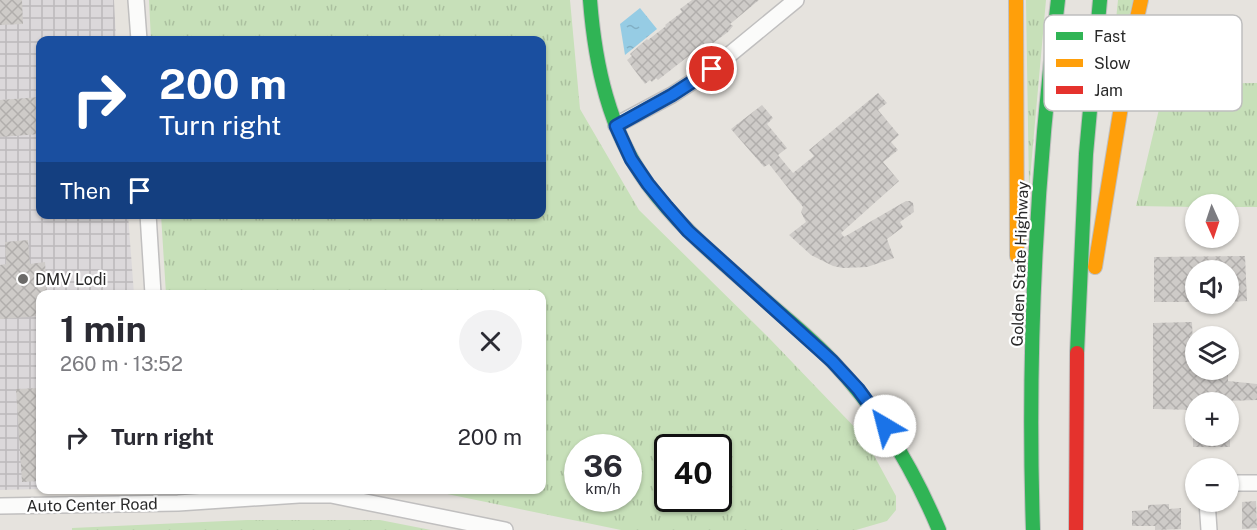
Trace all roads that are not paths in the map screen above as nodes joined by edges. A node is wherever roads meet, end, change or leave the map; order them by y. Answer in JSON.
{"nodes":[{"id":1,"x":136,"y":0,"type":"edge"},
{"id":2,"x":590,"y":0,"type":"edge"},
{"id":3,"x":796,"y":0,"type":"edge"},
{"id":4,"x":1016,"y":0,"type":"edge"},
{"id":5,"x":1058,"y":0,"type":"edge"},
{"id":6,"x":1100,"y":0,"type":"edge"},
{"id":7,"x":1141,"y":0,"type":"edge"},
{"id":8,"x":1056,"y":15,"type":"edge"},
{"id":9,"x":1099,"y":15,"type":"edge"},
{"id":10,"x":1138,"y":15,"type":"edge"},
{"id":11,"x":139,"y":36,"type":"edge"},
{"id":12,"x":1045,"y":111,"type":"edge"},
{"id":13,"x":1089,"y":111,"type":"edge"},
{"id":14,"x":1121,"y":111,"type":"edge"},
{"id":15,"x":616,"y":126,"type":"junction"},
{"id":16,"x":148,"y":219,"type":"edge"},
{"id":17,"x":1017,"y":274,"type":"dead end"},
{"id":18,"x":153,"y":290,"type":"edge"},
{"id":19,"x":1019,"y":357,"type":"dead end"},
{"id":20,"x":1077,"y":424,"type":"junction"},
{"id":21,"x":1239,"y":483,"type":"edge"},
{"id":22,"x":1257,"y":483,"type":"edge"},
{"id":23,"x":164,"y":496,"type":"edge"},
{"id":24,"x":1032,"y":499,"type":"junction"},
{"id":25,"x":0,"y":506,"type":"edge"},
{"id":26,"x":1208,"y":512,"type":"edge"},
{"id":27,"x":937,"y":529,"type":"edge"},
{"id":28,"x":505,"y":530,"type":"edge"},
{"id":29,"x":1033,"y":530,"type":"edge"},
{"id":30,"x":1076,"y":530,"type":"edge"},
{"id":31,"x":1209,"y":530,"type":"edge"}],
"edges":[{"from":1,"to":11,"type":"street"},
{"from":2,"to":15,"type":"main road"},
{"from":3,"to":15,"type":"street"},
{"from":4,"to":17,"type":"main road"},
{"from":5,"to":8,"type":"main road","name":"Golden State Highway"},
{"from":6,"to":9,"type":"main road"},
{"from":7,"to":10,"type":"main road"},
{"from":12,"to":24,"type":"main road","name":"Golden State Highway"},
{"from":13,"to":20,"type":"main road"},
{"from":14,"to":20,"type":"main road"},
{"from":15,"to":27,"type":"main road"},
{"from":16,"to":18,"type":"street"},
{"from":19,"to":24,"type":"main road"},
{"from":20,"to":30,"type":"main road"},
{"from":21,"to":22,"type":"street"},
{"from":23,"to":25,"type":"street","name":"Auto Center Road"},
{"from":23,"to":28,"type":"street","name":"Auto Center Road"},
{"from":24,"to":29,"type":"main road","name":"Golden State Highway"},
{"from":26,"to":31,"type":"street"}]}
